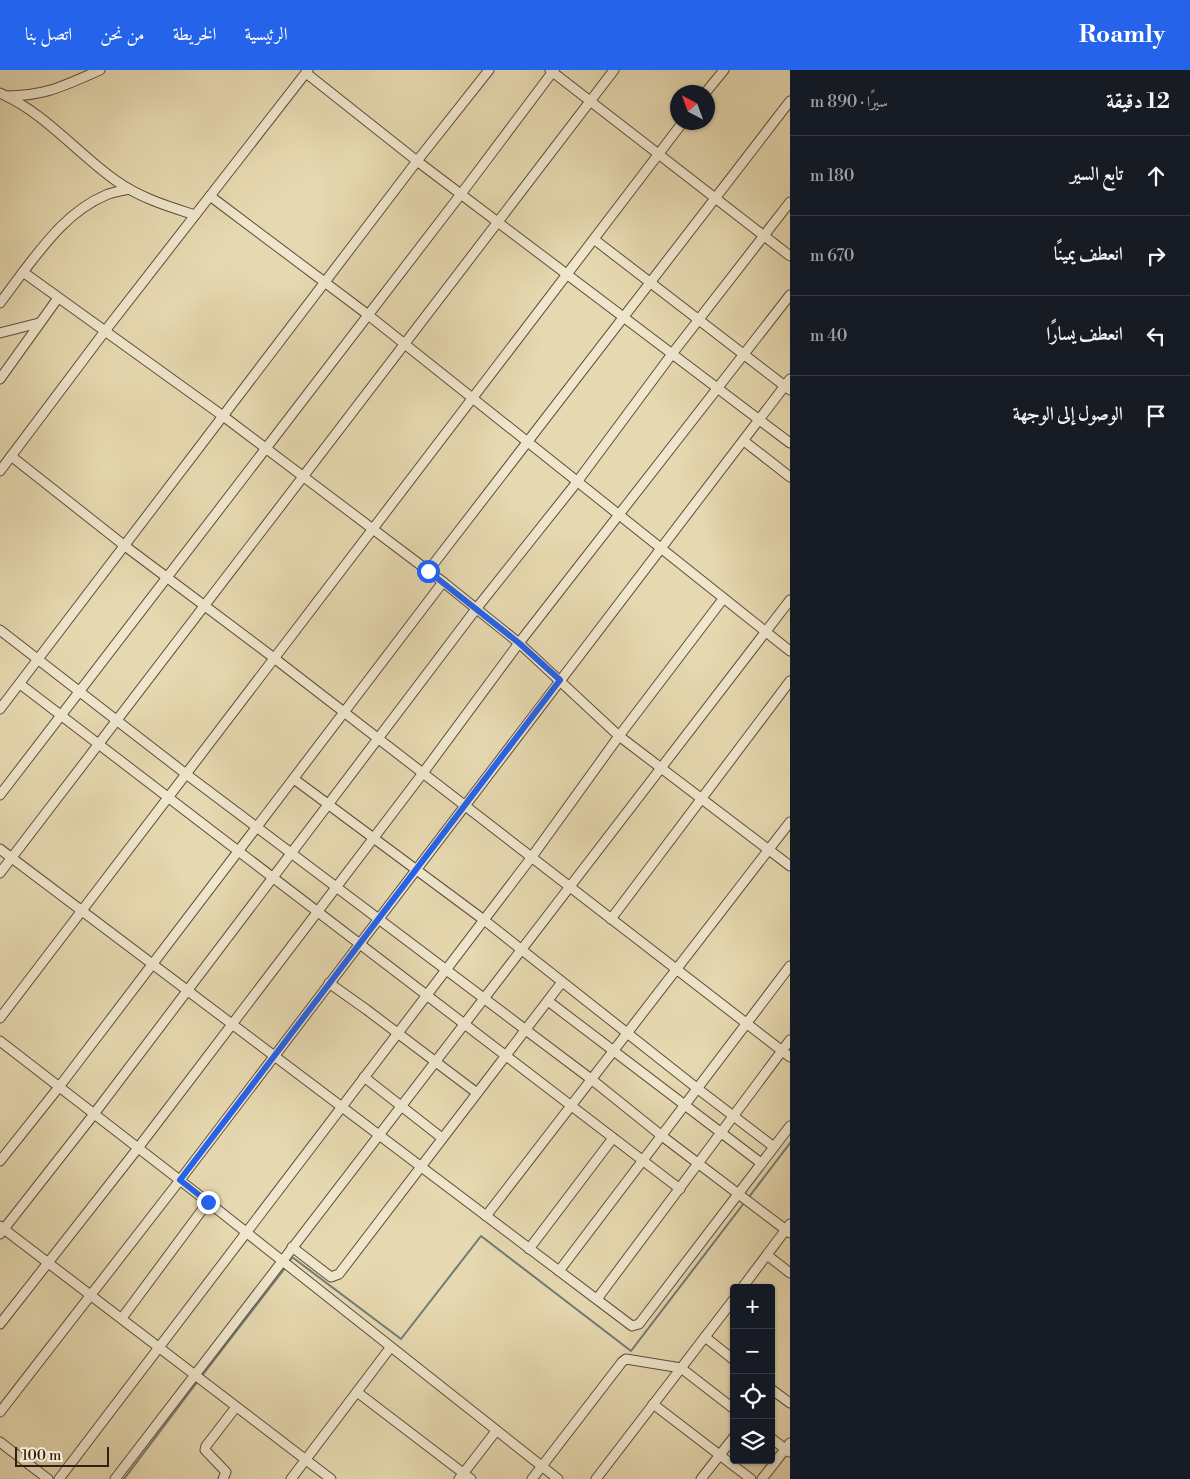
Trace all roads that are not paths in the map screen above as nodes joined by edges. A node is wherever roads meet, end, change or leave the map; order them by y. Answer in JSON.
{"nodes":[{"id":1,"x":100,"y":70,"type":"edge"},
{"id":2,"x":489,"y":70,"type":"edge"},
{"id":3,"x":552,"y":70,"type":"edge"},
{"id":4,"x":614,"y":70,"type":"edge"},
{"id":5,"x":724,"y":70,"type":"edge"},
{"id":6,"x":307,"y":71,"type":"edge"},
{"id":7,"x":712,"y":85,"type":"edge"},
{"id":8,"x":3,"y":95,"type":"edge"},
{"id":9,"x":591,"y":100,"type":"junction"},
{"id":10,"x":790,"y":101,"type":"edge"},
{"id":11,"x":677,"y":130,"type":"edge"},
{"id":12,"x":659,"y":154,"type":"junction"},
{"id":13,"x":417,"y":161,"type":"junction"},
{"id":14,"x":129,"y":189,"type":"junction"},
{"id":15,"x":461,"y":194,"type":"junction"},
{"id":16,"x":210,"y":196,"type":"junction"},
{"id":17,"x":714,"y":197,"type":"junction"},
{"id":18,"x":790,"y":202,"type":"edge"},
{"id":19,"x":195,"y":215,"type":"junction"},
{"id":20,"x":498,"y":222,"type":"junction"},
{"id":21,"x":764,"y":236,"type":"junction"},
{"id":22,"x":595,"y":240,"type":"junction"},
{"id":23,"x":790,"y":256,"type":"edge"},
{"id":24,"x":23,"y":272,"type":"junction"},
{"id":25,"x":568,"y":275,"type":"junction"},
{"id":26,"x":650,"y":282,"type":"junction"},
{"id":27,"x":325,"y":283,"type":"junction"},
{"id":28,"x":790,"y":295,"type":"edge"},
{"id":29,"x":58,"y":298,"type":"junction"},
{"id":30,"x":0,"y":302,"type":"edge"},
{"id":31,"x":367,"y":314,"type":"junction"},
{"id":32,"x":623,"y":317,"type":"junction"},
{"id":33,"x":699,"y":320,"type":"junction"},
{"id":34,"x":39,"y":323,"type":"junction"},
{"id":35,"x":105,"y":331,"type":"junction"},
{"id":36,"x":0,"y":333,"type":"edge"},
{"id":37,"x":405,"y":345,"type":"junction"},
{"id":38,"x":672,"y":354,"type":"junction"},
{"id":39,"x":744,"y":354,"type":"junction"},
{"id":40,"x":0,"y":379,"type":"edge"},
{"id":41,"x":788,"y":385,"type":"edge"},
{"id":42,"x":718,"y":388,"type":"junction"},
{"id":43,"x":473,"y":399,"type":"junction"},
{"id":44,"x":222,"y":416,"type":"junction"},
{"id":45,"x":759,"y":420,"type":"junction"},
{"id":46,"x":744,"y":441,"type":"junction"},
{"id":47,"x":527,"y":442,"type":"junction"},
{"id":48,"x":790,"y":443,"type":"edge"},
{"id":49,"x":265,"y":448,"type":"junction"},
{"id":50,"x":11,"y":456,"type":"junction"},
{"id":51,"x":0,"y":471,"type":"edge"},
{"id":52,"x":303,"y":477,"type":"junction"},
{"id":53,"x":790,"y":477,"type":"edge"},
{"id":54,"x":578,"y":482,"type":"junction"},
{"id":55,"x":619,"y":515,"type":"junction"},
{"id":56,"x":373,"y":529,"type":"junction"},
{"id":57,"x":125,"y":546,"type":"junction"},
{"id":58,"x":661,"y":549,"type":"junction"},
{"id":59,"x":428,"y":571,"type":"junction"},
{"id":60,"x":166,"y":577,"type":"junction"},
{"id":61,"x":443,"y":582,"type":"junction"},
{"id":62,"x":724,"y":599,"type":"junction"},
{"id":63,"x":790,"y":600,"type":"edge"},
{"id":64,"x":204,"y":606,"type":"junction"},
{"id":65,"x":476,"y":609,"type":"junction"},
{"id":66,"x":0,"y":630,"type":"edge"},
{"id":67,"x":766,"y":632,"type":"junction"},
{"id":68,"x":519,"y":643,"type":"junction"},
{"id":69,"x":790,"y":651,"type":"edge"},
{"id":70,"x":274,"y":658,"type":"junction"},
{"id":71,"x":38,"y":660,"type":"junction"},
{"id":72,"x":560,"y":680,"type":"junction"},
{"id":73,"x":790,"y":681,"type":"edge"},
{"id":74,"x":20,"y":684,"type":"junction"},
{"id":75,"x":79,"y":692,"type":"junction"},
{"id":76,"x":0,"y":709,"type":"edge"},
{"id":77,"x":344,"y":712,"type":"junction"},
{"id":78,"x":60,"y":716,"type":"junction"},
{"id":79,"x":117,"y":720,"type":"junction"},
{"id":80,"x":619,"y":736,"type":"junction"},
{"id":81,"x":378,"y":739,"type":"junction"},
{"id":82,"x":99,"y":745,"type":"junction"},
{"id":83,"x":661,"y":768,"type":"junction"},
{"id":84,"x":423,"y":773,"type":"junction"},
{"id":85,"x":186,"y":774,"type":"junction"},
{"id":86,"x":294,"y":779,"type":"junction"},
{"id":87,"x":0,"y":795,"type":"edge"},
{"id":88,"x":168,"y":798,"type":"junction"},
{"id":89,"x":701,"y":798,"type":"junction"},
{"id":90,"x":327,"y":805,"type":"junction"},
{"id":91,"x":464,"y":806,"type":"junction"},
{"id":92,"x":790,"y":822,"type":"edge"},
{"id":93,"x":256,"y":828,"type":"junction"},
{"id":94,"x":372,"y":838,"type":"junction"},
{"id":95,"x":0,"y":849,"type":"edge"},
{"id":96,"x":769,"y":850,"type":"junction"},
{"id":97,"x":239,"y":851,"type":"junction"},
{"id":98,"x":290,"y":853,"type":"junction"},
{"id":99,"x":12,"y":858,"type":"junction"},
{"id":100,"x":531,"y":858,"type":"junction"},
{"id":101,"x":790,"y":866,"type":"edge"},
{"id":102,"x":415,"y":870,"type":"junction"},
{"id":103,"x":0,"y":874,"type":"edge"},
{"id":104,"x":273,"y":877,"type":"junction"},
{"id":105,"x":336,"y":886,"type":"junction"},
{"id":106,"x":570,"y":887,"type":"junction"},
{"id":107,"x":318,"y":910,"type":"junction"},
{"id":108,"x":81,"y":911,"type":"junction"},
{"id":109,"x":378,"y":918,"type":"junction"},
{"id":110,"x":611,"y":919,"type":"junction"},
{"id":111,"x":484,"y":920,"type":"junction"},
{"id":112,"x":359,"y":942,"type":"junction"},
{"id":113,"x":522,"y":950,"type":"junction"},
{"id":114,"x":151,"y":963,"type":"junction"},
{"id":115,"x":790,"y":966,"type":"edge"},
{"id":116,"x":676,"y":969,"type":"junction"},
{"id":117,"x":446,"y":970,"type":"junction"},
{"id":118,"x":562,"y":982,"type":"junction"},
{"id":119,"x":329,"y":983,"type":"junction"},
{"id":120,"x":186,"y":990,"type":"junction"},
{"id":121,"x":427,"y":994,"type":"junction"},
{"id":122,"x":483,"y":999,"type":"junction"},
{"id":123,"x":548,"y":1001,"type":"junction"},
{"id":124,"x":0,"y":1018,"type":"edge"},
{"id":125,"x":465,"y":1023,"type":"junction"},
{"id":126,"x":231,"y":1024,"type":"junction"},
{"id":127,"x":747,"y":1024,"type":"junction"},
{"id":128,"x":526,"y":1030,"type":"junction"},
{"id":129,"x":628,"y":1032,"type":"junction"},
{"id":130,"x":398,"y":1033,"type":"junction"},
{"id":131,"x":790,"y":1040,"type":"edge"},
{"id":132,"x":0,"y":1041,"type":"edge"},
{"id":133,"x":782,"y":1050,"type":"junction"},
{"id":134,"x":613,"y":1051,"type":"junction"},
{"id":135,"x":274,"y":1056,"type":"junction"},
{"id":136,"x":506,"y":1056,"type":"junction"},
{"id":137,"x":790,"y":1057,"type":"edge"},
{"id":138,"x":436,"y":1062,"type":"junction"},
{"id":139,"x":364,"y":1078,"type":"junction"},
{"id":140,"x":591,"y":1080,"type":"junction"},
{"id":141,"x":59,"y":1086,"type":"junction"},
{"id":142,"x":698,"y":1089,"type":"junction"},
{"id":143,"x":477,"y":1093,"type":"junction"},
{"id":144,"x":685,"y":1105,"type":"junction"},
{"id":145,"x":571,"y":1106,"type":"junction"},
{"id":146,"x":341,"y":1107,"type":"junction"},
{"id":147,"x":401,"y":1107,"type":"junction"},
{"id":148,"x":94,"y":1114,"type":"junction"},
{"id":149,"x":734,"y":1116,"type":"junction"},
{"id":150,"x":790,"y":1126,"type":"edge"},
{"id":151,"x":721,"y":1133,"type":"junction"},
{"id":152,"x":379,"y":1135,"type":"junction"},
{"id":153,"x":662,"y":1136,"type":"junction"},
{"id":154,"x":442,"y":1138,"type":"junction"},
{"id":155,"x":613,"y":1138,"type":"junction"},
{"id":156,"x":774,"y":1146,"type":"junction"},
{"id":157,"x":138,"y":1148,"type":"junction"},
{"id":158,"x":0,"y":1161,"type":"edge"},
{"id":159,"x":643,"y":1161,"type":"junction"},
{"id":160,"x":699,"y":1162,"type":"junction"},
{"id":161,"x":761,"y":1163,"type":"junction"},
{"id":162,"x":421,"y":1167,"type":"junction"},
{"id":163,"x":180,"y":1180,"type":"junction"},
{"id":164,"x":680,"y":1188,"type":"junction"},
{"id":165,"x":737,"y":1193,"type":"junction"},
{"id":166,"x":208,"y":1202,"type":"junction"},
{"id":167,"x":486,"y":1216,"type":"junction"},
{"id":168,"x":1,"y":1229,"type":"edge"},
{"id":169,"x":789,"y":1229,"type":"edge"},
{"id":170,"x":246,"y":1232,"type":"junction"},
{"id":171,"x":292,"y":1247,"type":"junction"},
{"id":172,"x":529,"y":1249,"type":"junction"},
{"id":173,"x":767,"y":1255,"type":"junction"},
{"id":174,"x":282,"y":1261,"type":"junction"},
{"id":175,"x":48,"y":1262,"type":"junction"},
{"id":176,"x":560,"y":1271,"type":"junction"},
{"id":177,"x":790,"y":1273,"type":"edge"},
{"id":178,"x":745,"y":1284,"type":"edge"},
{"id":179,"x":91,"y":1294,"type":"junction"},
{"id":180,"x":597,"y":1299,"type":"junction"},
{"id":181,"x":730,"y":1303,"type":"edge"},
{"id":182,"x":122,"y":1318,"type":"junction"},
{"id":183,"x":0,"y":1324,"type":"edge"},
{"id":184,"x":705,"y":1337,"type":"junction"},
{"id":185,"x":159,"y":1348,"type":"junction"},
{"id":186,"x":390,"y":1348,"type":"junction"},
{"id":187,"x":730,"y":1357,"type":"edge"},
{"id":188,"x":680,"y":1368,"type":"junction"},
{"id":189,"x":195,"y":1375,"type":"junction"},
{"id":190,"x":357,"y":1392,"type":"junction"},
{"id":191,"x":775,"y":1392,"type":"edge"},
{"id":192,"x":790,"y":1403,"type":"edge"},
{"id":193,"x":653,"y":1404,"type":"junction"},
{"id":194,"x":730,"y":1406,"type":"edge"},
{"id":195,"x":236,"y":1407,"type":"junction"},
{"id":196,"x":0,"y":1412,"type":"edge"},
{"id":197,"x":496,"y":1430,"type":"junction"},
{"id":198,"x":775,"y":1440,"type":"edge"},
{"id":199,"x":0,"y":1442,"type":"edge"},
{"id":200,"x":730,"y":1442,"type":"edge"},
{"id":201,"x":788,"y":1448,"type":"edge"},
{"id":202,"x":720,"y":1455,"type":"junction"},
{"id":203,"x":306,"y":1459,"type":"junction"},
{"id":204,"x":542,"y":1466,"type":"junction"},
{"id":205,"x":464,"y":1477,"type":"edge"},
{"id":206,"x":48,"y":1479,"type":"edge"},
{"id":207,"x":59,"y":1479,"type":"edge"},
{"id":208,"x":115,"y":1479,"type":"edge"},
{"id":209,"x":222,"y":1479,"type":"edge"},
{"id":210,"x":290,"y":1479,"type":"edge"},
{"id":211,"x":331,"y":1479,"type":"edge"},
{"id":212,"x":532,"y":1479,"type":"edge"},
{"id":213,"x":558,"y":1479,"type":"edge"},
{"id":214,"x":596,"y":1479,"type":"edge"},
{"id":215,"x":701,"y":1479,"type":"edge"},
{"id":216,"x":751,"y":1479,"type":"edge"},
{"id":217,"x":762,"y":1479,"type":"edge"}],
"edges":[{"from":1,"to":8,"type":"street"},
{"from":2,"to":13,"type":"street"},
{"from":3,"to":9,"type":"street"},
{"from":3,"to":15,"type":"street"},
{"from":4,"to":9,"type":"street"},
{"from":5,"to":7,"type":"street"},
{"from":6,"to":13,"type":"street"},
{"from":6,"to":16,"type":"street"},
{"from":8,"to":14,"type":"street"},
{"from":9,"to":12,"type":"street"},
{"from":9,"to":20,"type":"street"},
{"from":10,"to":17,"type":"street"},
{"from":11,"to":12,"type":"street"},
{"from":12,"to":17,"type":"street"},
{"from":12,"to":22,"type":"street"},
{"from":13,"to":15,"type":"street"},
{"from":13,"to":27,"type":"street"},
{"from":14,"to":19,"type":"street"},
{"from":14,"to":24,"type":"street"},
{"from":15,"to":20,"type":"street"},
{"from":15,"to":31,"type":"street"},
{"from":16,"to":19,"type":"street"},
{"from":16,"to":27,"type":"street"},
{"from":17,"to":21,"type":"street"},
{"from":17,"to":26,"type":"street"},
{"from":18,"to":21,"type":"street"},
{"from":19,"to":35,"type":"street"},
{"from":20,"to":25,"type":"street"},
{"from":20,"to":37,"type":"street"},
{"from":21,"to":23,"type":"street"},
{"from":21,"to":33,"type":"street"},
{"from":22,"to":25,"type":"street"},
{"from":22,"to":26,"type":"street"},
{"from":24,"to":29,"type":"street"},
{"from":24,"to":30,"type":"street"},
{"from":25,"to":32,"type":"street"},
{"from":25,"to":43,"type":"street"},
{"from":26,"to":32,"type":"street"},
{"from":26,"to":33,"type":"street"},
{"from":27,"to":31,"type":"street"},
{"from":27,"to":44,"type":"street"},
{"from":28,"to":39,"type":"street"},
{"from":29,"to":34,"type":"street"},
{"from":29,"to":35,"type":"street"},
{"from":31,"to":37,"type":"street"},
{"from":31,"to":49,"type":"street"},
{"from":32,"to":38,"type":"street"},
{"from":32,"to":47,"type":"street"},
{"from":33,"to":38,"type":"street"},
{"from":33,"to":39,"type":"street"},
{"from":34,"to":36,"type":"street"},
{"from":34,"to":40,"type":"street"},
{"from":35,"to":44,"type":"street"},
{"from":35,"to":50,"type":"street"},
{"from":37,"to":43,"type":"street"},
{"from":37,"to":52,"type":"street"},
{"from":38,"to":42,"type":"street"},
{"from":38,"to":54,"type":"street"},
{"from":39,"to":41,"type":"street"},
{"from":39,"to":42,"type":"street"},
{"from":41,"to":45,"type":"street"},
{"from":42,"to":45,"type":"street"},
{"from":42,"to":55,"type":"street"},
{"from":43,"to":47,"type":"street"},
{"from":43,"to":56,"type":"street"},
{"from":44,"to":49,"type":"street"},
{"from":44,"to":57,"type":"street"},
{"from":45,"to":46,"type":"street"},
{"from":45,"to":48,"type":"street"},
{"from":46,"to":53,"type":"street"},
{"from":46,"to":58,"type":"street"},
{"from":47,"to":54,"type":"street"},
{"from":47,"to":59,"type":"street"},
{"from":49,"to":52,"type":"street"},
{"from":49,"to":60,"type":"street"},
{"from":50,"to":51,"type":"street"},
{"from":50,"to":57,"type":"street"},
{"from":52,"to":56,"type":"street"},
{"from":52,"to":64,"type":"street"},
{"from":54,"to":55,"type":"street"},
{"from":54,"to":65,"type":"street"},
{"from":55,"to":58,"type":"street"},
{"from":55,"to":68,"type":"street"},
{"from":56,"to":59,"type":"street"},
{"from":56,"to":70,"type":"street"},
{"from":57,"to":60,"type":"street"},
{"from":57,"to":71,"type":"street"},
{"from":58,"to":62,"type":"street"},
{"from":58,"to":72,"type":"street"},
{"from":59,"to":61,"type":"street"},
{"from":60,"to":64,"type":"street"},
{"from":60,"to":75,"type":"street"},
{"from":61,"to":65,"type":"street"},
{"from":61,"to":77,"type":"street"},
{"from":62,"to":67,"type":"street"},
{"from":62,"to":80,"type":"street"},
{"from":63,"to":67,"type":"street"},
{"from":64,"to":70,"type":"street"},
{"from":64,"to":79,"type":"street"},
{"from":65,"to":68,"type":"street"},
{"from":65,"to":81,"type":"street"},
{"from":66,"to":71,"type":"street"},
{"from":67,"to":69,"type":"street"},
{"from":67,"to":83,"type":"street"},
{"from":68,"to":72,"type":"street"},
{"from":68,"to":84,"type":"street"},
{"from":70,"to":77,"type":"street"},
{"from":70,"to":85,"type":"street"},
{"from":71,"to":74,"type":"street"},
{"from":71,"to":75,"type":"street"},
{"from":72,"to":80,"type":"street"},
{"from":72,"to":91,"type":"street"},
{"from":73,"to":89,"type":"street"},
{"from":74,"to":76,"type":"street"},
{"from":74,"to":78,"type":"street"},
{"from":75,"to":78,"type":"street"},
{"from":75,"to":79,"type":"street"},
{"from":77,"to":81,"type":"street"},
{"from":77,"to":86,"type":"street"},
{"from":78,"to":82,"type":"street"},
{"from":78,"to":87,"type":"street"},
{"from":79,"to":82,"type":"street"},
{"from":79,"to":85,"type":"street"},
{"from":80,"to":83,"type":"street"},
{"from":80,"to":100,"type":"street"},
{"from":81,"to":84,"type":"street"},
{"from":81,"to":90,"type":"street"},
{"from":82,"to":88,"type":"street"},
{"from":82,"to":99,"type":"street"},
{"from":83,"to":89,"type":"street"},
{"from":83,"to":106,"type":"street"},
{"from":84,"to":91,"type":"street"},
{"from":84,"to":94,"type":"street"},
{"from":85,"to":88,"type":"street"},
{"from":85,"to":93,"type":"street"},
{"from":86,"to":90,"type":"street"},
{"from":86,"to":93,"type":"street"},
{"from":88,"to":97,"type":"street"},
{"from":88,"to":108,"type":"street"},
{"from":89,"to":96,"type":"street"},
{"from":89,"to":110,"type":"street"},
{"from":90,"to":94,"type":"street"},
{"from":90,"to":98,"type":"street"},
{"from":91,"to":100,"type":"street"},
{"from":91,"to":102,"type":"street"},
{"from":92,"to":96,"type":"street"},
{"from":93,"to":97,"type":"street"},
{"from":93,"to":98,"type":"street"},
{"from":94,"to":102,"type":"street"},
{"from":94,"to":105,"type":"street"},
{"from":95,"to":99,"type":"street"},
{"from":96,"to":101,"type":"street"},
{"from":96,"to":116,"type":"street"},
{"from":97,"to":104,"type":"street"},
{"from":97,"to":114,"type":"street"},
{"from":98,"to":104,"type":"street"},
{"from":98,"to":105,"type":"street"},
{"from":99,"to":103,"type":"street"},
{"from":99,"to":108,"type":"street"},
{"from":100,"to":106,"type":"street"},
{"from":100,"to":111,"type":"street"},
{"from":102,"to":109,"type":"street"},
{"from":102,"to":111,"type":"street"},
{"from":104,"to":107,"type":"street"},
{"from":104,"to":120,"type":"street"},
{"from":105,"to":107,"type":"street"},
{"from":105,"to":109,"type":"street"},
{"from":106,"to":110,"type":"street"},
{"from":106,"to":113,"type":"street"},
{"from":107,"to":112,"type":"street"},
{"from":107,"to":126,"type":"street"},
{"from":108,"to":114,"type":"street"},
{"from":108,"to":124,"type":"street"},
{"from":109,"to":112,"type":"street"},
{"from":109,"to":117,"type":"street"},
{"from":110,"to":116,"type":"street"},
{"from":111,"to":113,"type":"street"},
{"from":111,"to":117,"type":"street"},
{"from":112,"to":119,"type":"street"},
{"from":112,"to":121,"type":"street"},
{"from":113,"to":118,"type":"street"},
{"from":113,"to":122,"type":"street"},
{"from":114,"to":120,"type":"street"},
{"from":114,"to":141,"type":"street"},
{"from":115,"to":127,"type":"street"},
{"from":116,"to":127,"type":"street"},
{"from":116,"to":129,"type":"street"},
{"from":117,"to":121,"type":"street"},
{"from":117,"to":122,"type":"street"},
{"from":118,"to":123,"type":"street"},
{"from":118,"to":129,"type":"street"},
{"from":119,"to":130,"type":"street"},
{"from":119,"to":135,"type":"street"},
{"from":120,"to":126,"type":"street"},
{"from":120,"to":148,"type":"street"},
{"from":121,"to":125,"type":"street"},
{"from":121,"to":130,"type":"street"},
{"from":122,"to":125,"type":"street"},
{"from":122,"to":128,"type":"street"},
{"from":123,"to":128,"type":"street"},
{"from":123,"to":134,"type":"street"},
{"from":125,"to":136,"type":"street"},
{"from":125,"to":138,"type":"street"},
{"from":126,"to":135,"type":"street"},
{"from":126,"to":157,"type":"street"},
{"from":127,"to":133,"type":"street"},
{"from":127,"to":142,"type":"street"},
{"from":128,"to":136,"type":"street"},
{"from":128,"to":140,"type":"street"},
{"from":129,"to":134,"type":"street"},
{"from":129,"to":142,"type":"street"},
{"from":130,"to":138,"type":"street"},
{"from":130,"to":139,"type":"street"},
{"from":131,"to":133,"type":"street"},
{"from":132,"to":141,"type":"street"},
{"from":133,"to":137,"type":"street"},
{"from":133,"to":149,"type":"street"},
{"from":134,"to":140,"type":"street"},
{"from":134,"to":144,"type":"street"},
{"from":135,"to":146,"type":"street"},
{"from":135,"to":163,"type":"street"},
{"from":136,"to":143,"type":"street"},
{"from":136,"to":145,"type":"street"},
{"from":138,"to":143,"type":"street"},
{"from":138,"to":147,"type":"street"},
{"from":139,"to":146,"type":"street"},
{"from":139,"to":147,"type":"street"},
{"from":140,"to":145,"type":"street"},
{"from":140,"to":153,"type":"street"},
{"from":141,"to":148,"type":"street"},
{"from":141,"to":158,"type":"street"},
{"from":142,"to":144,"type":"street"},
{"from":142,"to":149,"type":"street"},
{"from":143,"to":154,"type":"street"},
{"from":144,"to":151,"type":"street"},
{"from":144,"to":153,"type":"street"},
{"from":145,"to":155,"type":"street"},
{"from":145,"to":167,"type":"street"},
{"from":146,"to":152,"type":"street"},
{"from":146,"to":170,"type":"street"},
{"from":147,"to":152,"type":"street"},
{"from":147,"to":154,"type":"street"},
{"from":148,"to":157,"type":"street"},
{"from":148,"to":168,"type":"street"},
{"from":149,"to":151,"type":"street"},
{"from":149,"to":156,"type":"street"},
{"from":150,"to":156,"type":"street"},
{"from":151,"to":160,"type":"street"},
{"from":151,"to":161,"type":"street"},
{"from":152,"to":162,"type":"street"},
{"from":152,"to":171,"type":"street"},
{"from":153,"to":159,"type":"street"},
{"from":153,"to":160,"type":"street"},
{"from":154,"to":162,"type":"street"},
{"from":155,"to":159,"type":"street"},
{"from":155,"to":172,"type":"street"},
{"from":156,"to":161,"type":"street"},
{"from":157,"to":163,"type":"street"},
{"from":157,"to":175,"type":"street"},
{"from":159,"to":164,"type":"street"},
{"from":159,"to":176,"type":"street"},
{"from":160,"to":164,"type":"street"},
{"from":160,"to":165,"type":"street"},
{"from":161,"to":165,"type":"street"},
{"from":162,"to":167,"type":"street"},
{"from":162,"to":171,"type":"street"},
{"from":163,"to":166,"type":"street"},
{"from":163,"to":179,"type":"street"},
{"from":164,"to":180,"type":"street"},
{"from":165,"to":169,"type":"street"},
{"from":165,"to":180,"type":"street"},
{"from":166,"to":170,"type":"street"},
{"from":166,"to":182,"type":"street"},
{"from":167,"to":172,"type":"street"},
{"from":168,"to":175,"type":"street"},
{"from":169,"to":173,"type":"street"},
{"from":170,"to":174,"type":"street"},
{"from":170,"to":185,"type":"street"},
{"from":171,"to":174,"type":"street"},
{"from":172,"to":176,"type":"street"},
{"from":173,"to":177,"type":"street"},
{"from":173,"to":178,"type":"street"},
{"from":174,"to":186,"type":"street"},
{"from":174,"to":189,"type":"street"},
{"from":175,"to":179,"type":"street"},
{"from":175,"to":183,"type":"street"},
{"from":176,"to":180,"type":"street"},
{"from":179,"to":182,"type":"street"},
{"from":179,"to":196,"type":"street"},
{"from":181,"to":184,"type":"street"},
{"from":182,"to":185,"type":"street"},
{"from":184,"to":187,"type":"street"},
{"from":184,"to":188,"type":"street"},
{"from":185,"to":189,"type":"street"},
{"from":185,"to":207,"type":"street"},
{"from":186,"to":190,"type":"street"},
{"from":186,"to":197,"type":"street"},
{"from":188,"to":193,"type":"street"},
{"from":188,"to":194,"type":"street"},
{"from":188,"to":204,"type":"street"},
{"from":189,"to":195,"type":"street"},
{"from":189,"to":208,"type":"street"},
{"from":190,"to":203,"type":"street"},
{"from":190,"to":205,"type":"street"},
{"from":191,"to":192,"type":"street"},
{"from":193,"to":202,"type":"street"},
{"from":193,"to":214,"type":"street"},
{"from":195,"to":203,"type":"street"},
{"from":195,"to":209,"type":"street"},
{"from":197,"to":204,"type":"street"},
{"from":197,"to":205,"type":"street"},
{"from":198,"to":201,"type":"street"},
{"from":199,"to":206,"type":"street"},
{"from":200,"to":202,"type":"street"},
{"from":201,"to":217,"type":"street"},
{"from":202,"to":215,"type":"street"},
{"from":202,"to":216,"type":"street"},
{"from":203,"to":210,"type":"street"},
{"from":203,"to":211,"type":"street"},
{"from":204,"to":212,"type":"street"},
{"from":204,"to":213,"type":"street"}]}
